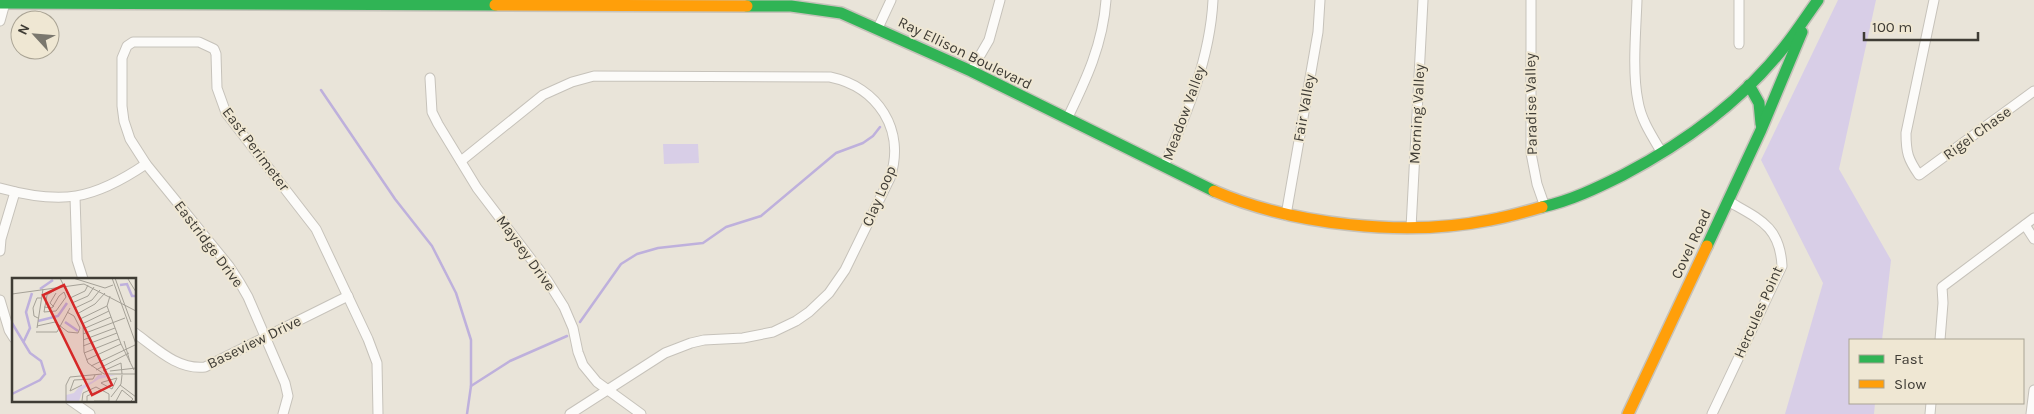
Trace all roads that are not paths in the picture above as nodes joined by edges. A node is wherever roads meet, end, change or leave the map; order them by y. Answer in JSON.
{"nodes":[{"id":1,"x":891,"y":0,"type":"edge"},
{"id":2,"x":1000,"y":0,"type":"edge"},
{"id":3,"x":1106,"y":0,"type":"edge"},
{"id":4,"x":1213,"y":0,"type":"edge"},
{"id":5,"x":1320,"y":0,"type":"edge"},
{"id":6,"x":1423,"y":0,"type":"edge"},
{"id":7,"x":1531,"y":0,"type":"edge"},
{"id":8,"x":1637,"y":0,"type":"edge"},
{"id":9,"x":1740,"y":0,"type":"edge"},
{"id":10,"x":1818,"y":0,"type":"edge"},
{"id":11,"x":1934,"y":0,"type":"edge"},
{"id":12,"x":262,"y":1,"type":"edge"},
{"id":13,"x":4,"y":2,"type":"edge"},
{"id":14,"x":368,"y":2,"type":"edge"},
{"id":15,"x":474,"y":2,"type":"edge"},
{"id":16,"x":580,"y":3,"type":"edge"},
{"id":17,"x":791,"y":3,"type":"edge"},
{"id":18,"x":685,"y":4,"type":"edge"},
{"id":19,"x":1810,"y":12,"type":"junction"},
{"id":20,"x":0,"y":21,"type":"edge"},
{"id":21,"x":878,"y":28,"type":"junction"},
{"id":22,"x":1739,"y":44,"type":"dead end"},
{"id":23,"x":971,"y":71,"type":"junction"},
{"id":24,"x":430,"y":78,"type":"dead end"},
{"id":25,"x":1749,"y":85,"type":"junction"},
{"id":26,"x":2034,"y":91,"type":"edge"},
{"id":27,"x":1067,"y":119,"type":"junction"},
{"id":28,"x":1761,"y":130,"type":"junction"},
{"id":29,"x":1662,"y":153,"type":"junction"},
{"id":30,"x":461,"y":161,"type":"junction"},
{"id":31,"x":146,"y":164,"type":"junction"},
{"id":32,"x":1164,"y":166,"type":"junction"},
{"id":33,"x":0,"y":188,"type":"edge"},
{"id":34,"x":15,"y":192,"type":"junction"},
{"id":35,"x":75,"y":197,"type":"junction"},
{"id":36,"x":1728,"y":201,"type":"junction"},
{"id":37,"x":1545,"y":207,"type":"junction"},
{"id":38,"x":1286,"y":215,"type":"junction"},
{"id":39,"x":2034,"y":218,"type":"edge"},
{"id":40,"x":2024,"y":225,"type":"junction"},
{"id":41,"x":1411,"y":228,"type":"junction"},
{"id":42,"x":2034,"y":239,"type":"edge"},
{"id":43,"x":0,"y":251,"type":"edge"},
{"id":44,"x":83,"y":278,"type":"edge"},
{"id":45,"x":348,"y":296,"type":"junction"},
{"id":46,"x":0,"y":300,"type":"edge"},
{"id":47,"x":136,"y":334,"type":"edge"},
{"id":48,"x":12,"y":335,"type":"edge"},
{"id":49,"x":265,"y":337,"type":"junction"},
{"id":50,"x":1940,"y":339,"type":"edge"},
{"id":51,"x":607,"y":390,"type":"junction"},
{"id":52,"x":2034,"y":390,"type":"edge"},
{"id":53,"x":73,"y":402,"type":"edge"},
{"id":54,"x":90,"y":414,"type":"edge"},
{"id":55,"x":283,"y":414,"type":"edge"},
{"id":56,"x":378,"y":414,"type":"edge"},
{"id":57,"x":570,"y":414,"type":"edge"},
{"id":58,"x":641,"y":414,"type":"edge"},
{"id":59,"x":1628,"y":414,"type":"edge"},
{"id":60,"x":1712,"y":414,"type":"edge"},
{"id":61,"x":2031,"y":414,"type":"edge"}],
"edges":[{"from":1,"to":21,"type":"street"},
{"from":2,"to":23,"type":"street"},
{"from":3,"to":27,"type":"street"},
{"from":4,"to":32,"type":"street","name":"Meadow Valley"},
{"from":5,"to":38,"type":"street","name":"Fair Valley"},
{"from":6,"to":41,"type":"street","name":"Morning Valley"},
{"from":7,"to":37,"type":"street","name":"Paradise Valley"},
{"from":8,"to":29,"type":"street"},
{"from":9,"to":22,"type":"street"},
{"from":10,"to":19,"type":"street","name":"Ray Ellison Boulevard"},
{"from":11,"to":26,"type":"street","name":"Rigel Chase"},
{"from":12,"to":13,"type":"street","name":"Ray Ellison Boulevard"},
{"from":12,"to":14,"type":"street","name":"Ray Ellison Boulevard"},
{"from":13,"to":20,"type":"street"},
{"from":14,"to":15,"type":"street","name":"Ray Ellison Boulevard"},
{"from":15,"to":16,"type":"street","name":"Ray Ellison Boulevard"},
{"from":16,"to":18,"type":"street","name":"Ray Ellison Boulevard"},
{"from":17,"to":18,"type":"street","name":"Ray Ellison Boulevard"},
{"from":17,"to":21,"type":"street","name":"Ray Ellison Boulevard"},
{"from":19,"to":25,"type":"street","name":"Ray Ellison Boulevard"},
{"from":19,"to":28,"type":"street"},
{"from":21,"to":23,"type":"street","name":"Ray Ellison Boulevard"},
{"from":23,"to":27,"type":"street","name":"Ray Ellison Boulevard"},
{"from":24,"to":30,"type":"street","name":"Maysey Drive"},
{"from":25,"to":28,"type":"street","name":"Covel Road"},
{"from":25,"to":29,"type":"street","name":"Ray Ellison Boulevard"},
{"from":27,"to":32,"type":"street","name":"Ray Ellison Boulevard"},
{"from":28,"to":36,"type":"street","name":"Covel Road"},
{"from":29,"to":37,"type":"street","name":"Ray Ellison Boulevard"},
{"from":30,"to":51,"type":"street","name":"Maysey Drive"},
{"from":30,"to":51,"type":"street","name":"Clay Loop"},
{"from":31,"to":35,"type":"street"},
{"from":31,"to":45,"type":"street","name":"East Perimeter"},
{"from":31,"to":49,"type":"street","name":"Eastridge Drive"},
{"from":32,"to":38,"type":"street","name":"Ray Ellison Boulevard"},
{"from":33,"to":34,"type":"street"},
{"from":34,"to":35,"type":"street"},
{"from":34,"to":43,"type":"street"},
{"from":35,"to":44,"type":"street"},
{"from":36,"to":59,"type":"street","name":"Covel Road"},
{"from":36,"to":60,"type":"street","name":"Hercules Point"},
{"from":37,"to":41,"type":"street","name":"Ray Ellison Boulevard"},
{"from":38,"to":41,"type":"street","name":"Ray Ellison Boulevard"},
{"from":39,"to":40,"type":"street"},
{"from":40,"to":42,"type":"street"},
{"from":40,"to":50,"type":"street"},
{"from":45,"to":49,"type":"street","name":"Baseview Drive"},
{"from":45,"to":56,"type":"street","name":"East Perimeter"},
{"from":46,"to":48,"type":"street"},
{"from":47,"to":49,"type":"street","name":"Baseview Drive"},
{"from":49,"to":55,"type":"street","name":"Eastridge Drive"},
{"from":51,"to":57,"type":"street","name":"Clay Loop"},
{"from":51,"to":58,"type":"street","name":"Maysey Drive"},
{"from":52,"to":61,"type":"street"},
{"from":53,"to":54,"type":"street"}]}
